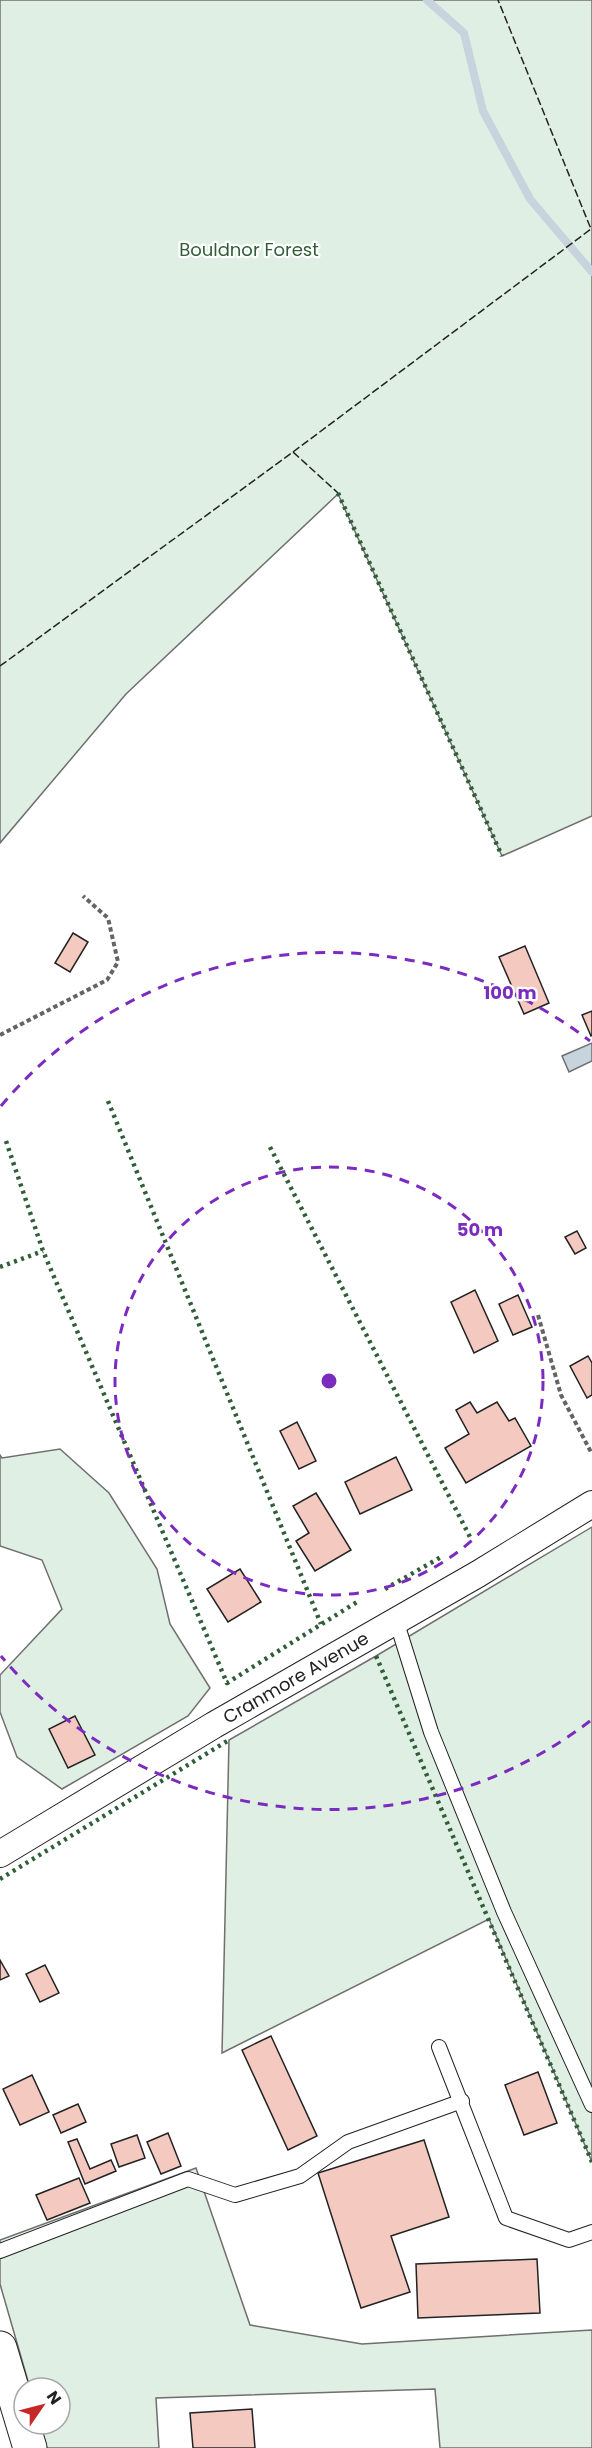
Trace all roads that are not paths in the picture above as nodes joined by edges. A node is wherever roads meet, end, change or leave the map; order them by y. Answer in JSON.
{"nodes":[{"id":1,"x":592,"y":1504,"type":"edge"},
{"id":2,"x":396,"y":1620,"type":"junction"},
{"id":3,"x":0,"y":1854,"type":"edge"},
{"id":4,"x":439,"y":2047,"type":"dead end"},
{"id":5,"x":462,"y":2102,"type":"junction"},
{"id":6,"x":592,"y":2105,"type":"edge"},
{"id":7,"x":592,"y":2232,"type":"edge"},
{"id":8,"x":0,"y":2251,"type":"edge"},
{"id":9,"x":0,"y":2348,"type":"edge"},
{"id":10,"x":30,"y":2448,"type":"edge"}],
"edges":[{"from":1,"to":2,"type":"street","name":"Cranmore Avenue"},
{"from":2,"to":3,"type":"street","name":"Cranmore Avenue"},
{"from":2,"to":6,"type":"lane"},
{"from":4,"to":5,"type":"lane"},
{"from":5,"to":7,"type":"lane"},
{"from":5,"to":8,"type":"lane"},
{"from":9,"to":10,"type":"main road"}]}
